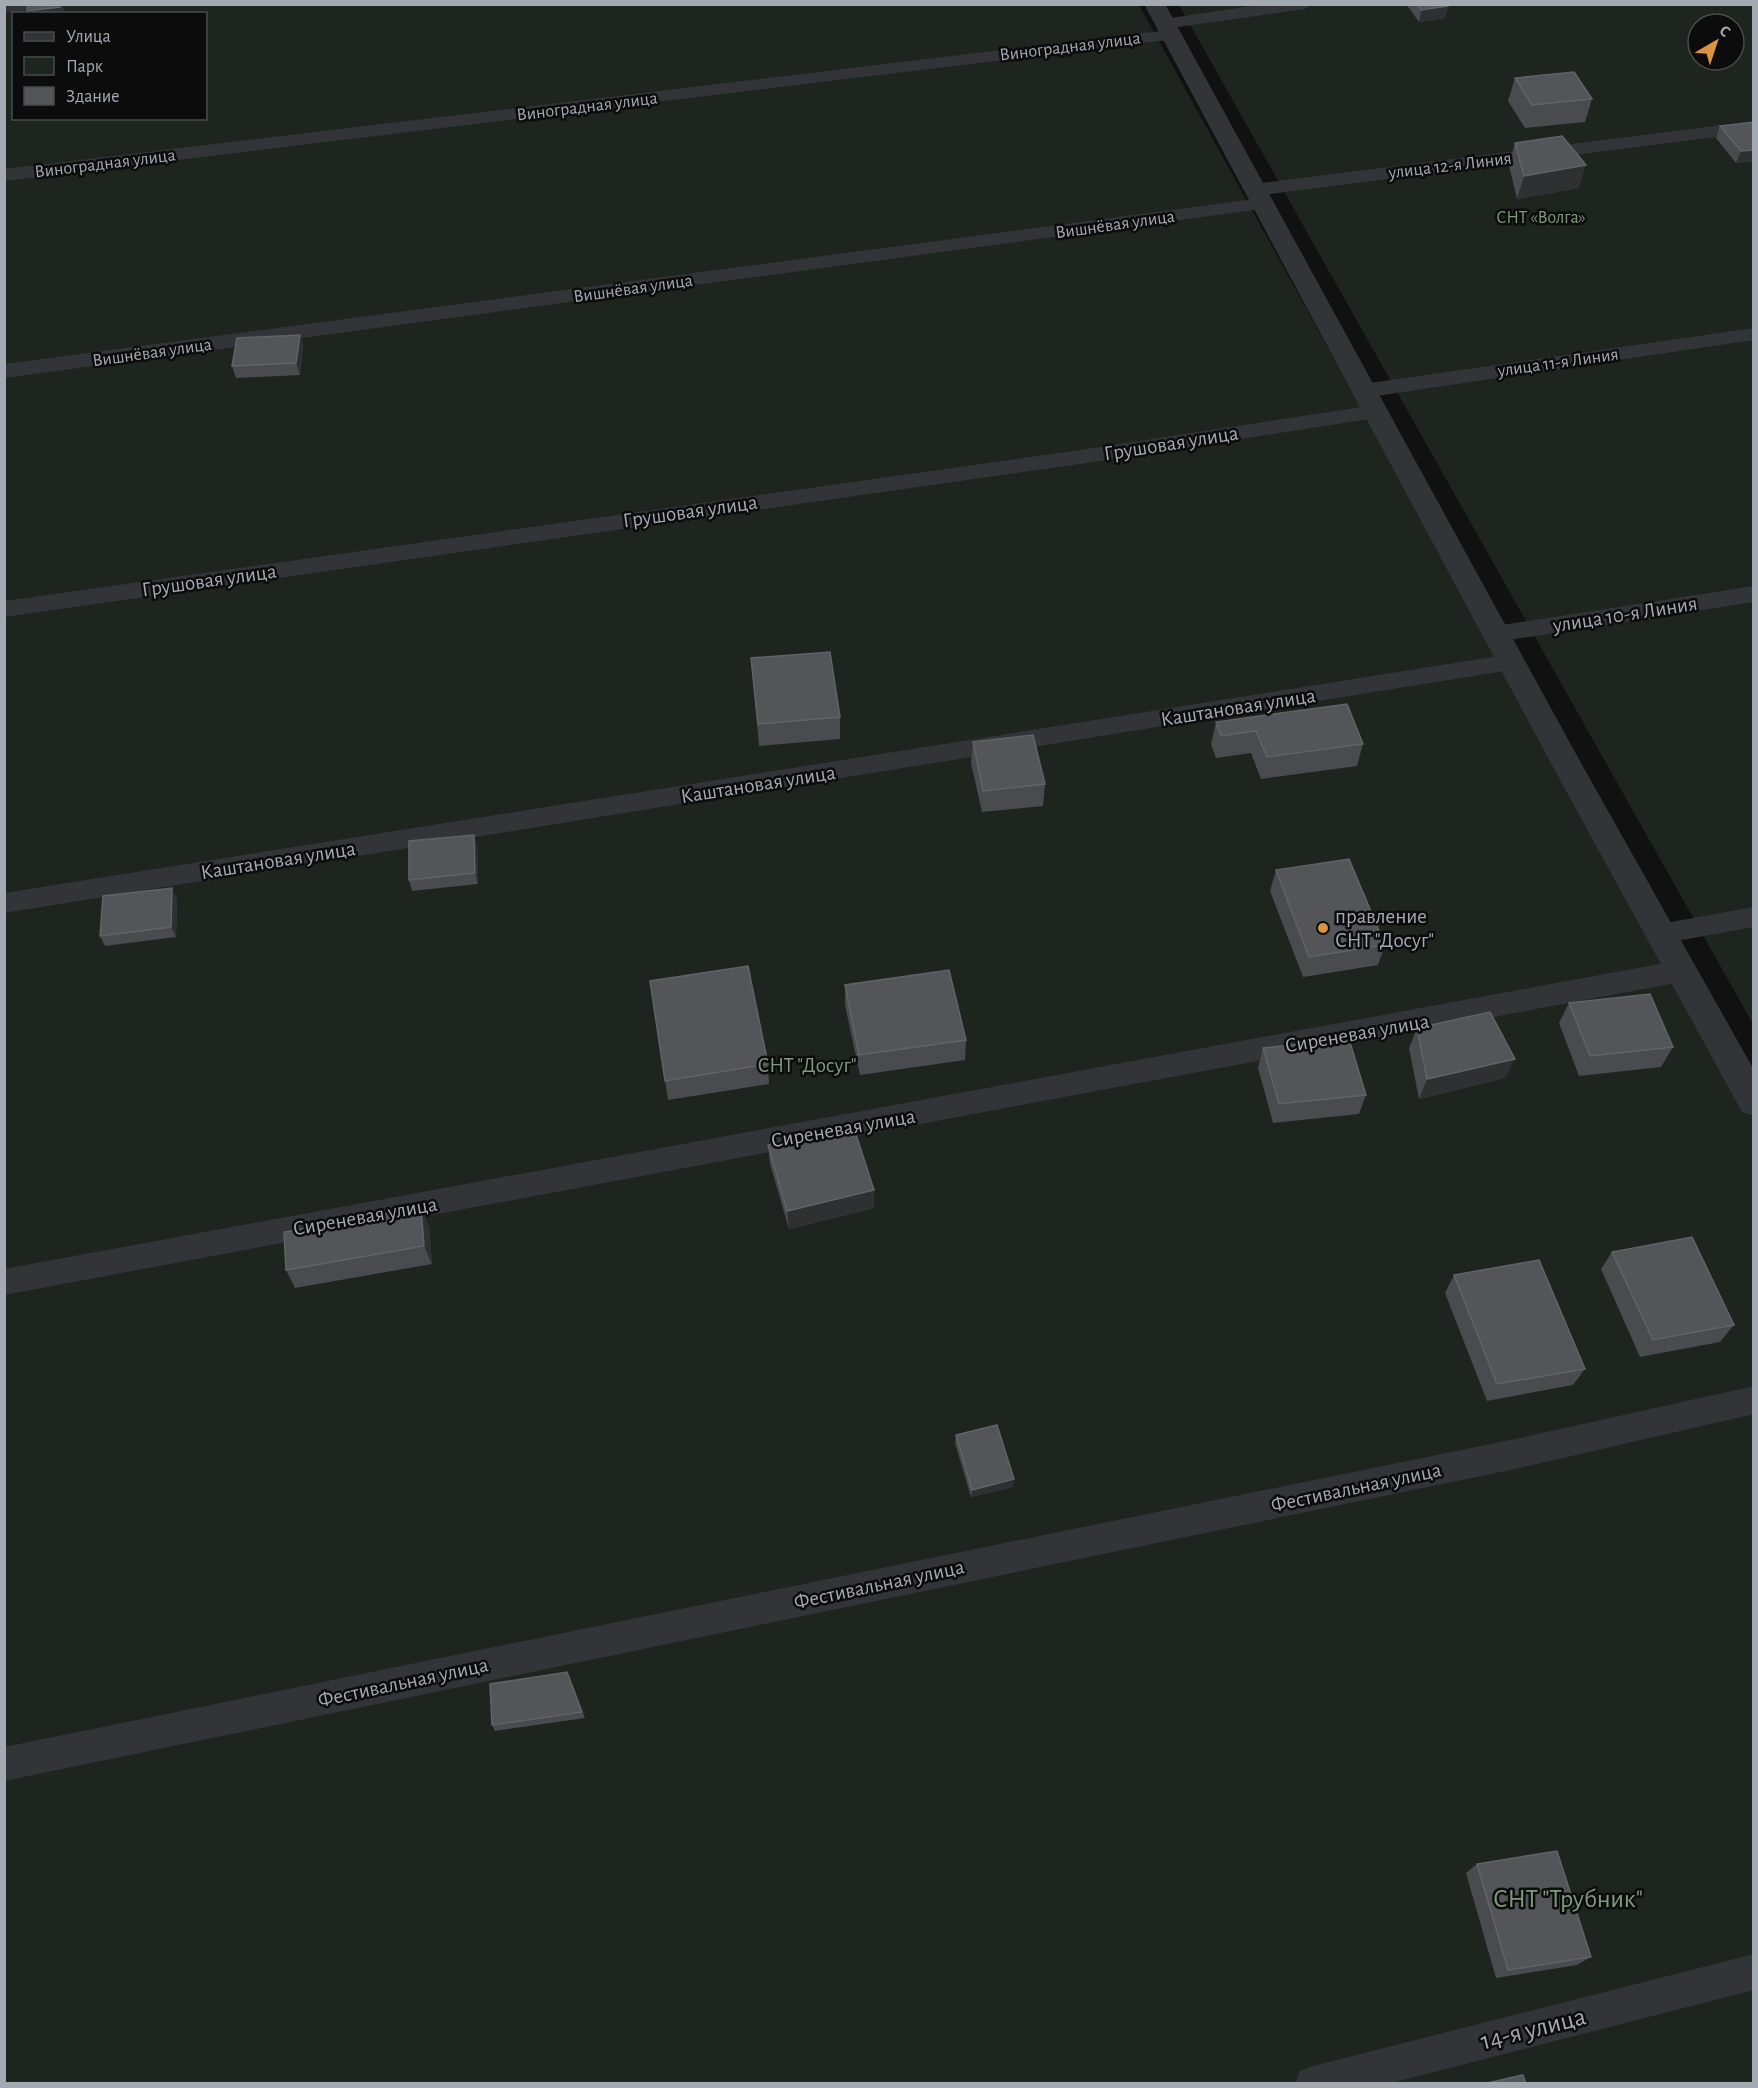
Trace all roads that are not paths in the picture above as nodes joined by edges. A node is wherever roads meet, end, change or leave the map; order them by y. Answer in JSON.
{"nodes":[{"id":1,"x":39,"y":4,"type":"edge"},
{"id":2,"x":1305,"y":4,"type":"edge"},
{"id":3,"x":4,"y":8,"type":"edge"},
{"id":4,"x":1163,"y":21,"type":"edge"},
{"id":5,"x":1754,"y":126,"type":"edge"},
{"id":6,"x":4,"y":175,"type":"edge"},
{"id":7,"x":1258,"y":197,"type":"junction"},
{"id":8,"x":1754,"y":334,"type":"edge"},
{"id":9,"x":4,"y":371,"type":"edge"},
{"id":10,"x":1369,"y":402,"type":"junction"},
{"id":11,"x":1754,"y":594,"type":"edge"},
{"id":12,"x":4,"y":609,"type":"edge"},
{"id":13,"x":1496,"y":634,"type":"junction"},
{"id":14,"x":1511,"y":662,"type":"junction"},
{"id":15,"x":4,"y":903,"type":"edge"},
{"id":16,"x":1754,"y":917,"type":"edge"},
{"id":17,"x":1660,"y":934,"type":"junction"},
{"id":18,"x":1682,"y":971,"type":"junction"},
{"id":19,"x":1754,"y":1102,"type":"edge"},
{"id":20,"x":4,"y":1282,"type":"edge"},
{"id":21,"x":1754,"y":1400,"type":"edge"},
{"id":22,"x":4,"y":1764,"type":"edge"},
{"id":23,"x":1754,"y":1972,"type":"edge"},
{"id":24,"x":1313,"y":2084,"type":"edge"}],
"edges":[{"from":1,"to":3,"type":"lane"},
{"from":2,"to":4,"type":"lane","name":"Виноградная улица"},
{"from":4,"to":6,"type":"lane","name":"Виноградная улица"},
{"from":4,"to":7,"type":"street"},
{"from":5,"to":7,"type":"lane","name":"улица 12-я Линия"},
{"from":7,"to":9,"type":"lane","name":"Вишнёвая улица"},
{"from":7,"to":10,"type":"street"},
{"from":8,"to":10,"type":"lane","name":"улица 11-я Линия"},
{"from":10,"to":12,"type":"lane","name":"Грушовая улица"},
{"from":10,"to":13,"type":"street"},
{"from":11,"to":13,"type":"lane","name":"улица 10-я Линия"},
{"from":13,"to":14,"type":"street"},
{"from":14,"to":15,"type":"lane","name":"Каштановая улица"},
{"from":14,"to":17,"type":"street"},
{"from":16,"to":17,"type":"lane"},
{"from":17,"to":18,"type":"street"},
{"from":18,"to":19,"type":"street"},
{"from":18,"to":20,"type":"lane","name":"Сиреневая улица"},
{"from":21,"to":22,"type":"lane","name":"Фестивальная улица"},
{"from":23,"to":24,"type":"lane","name":"14-я улица"}]}
